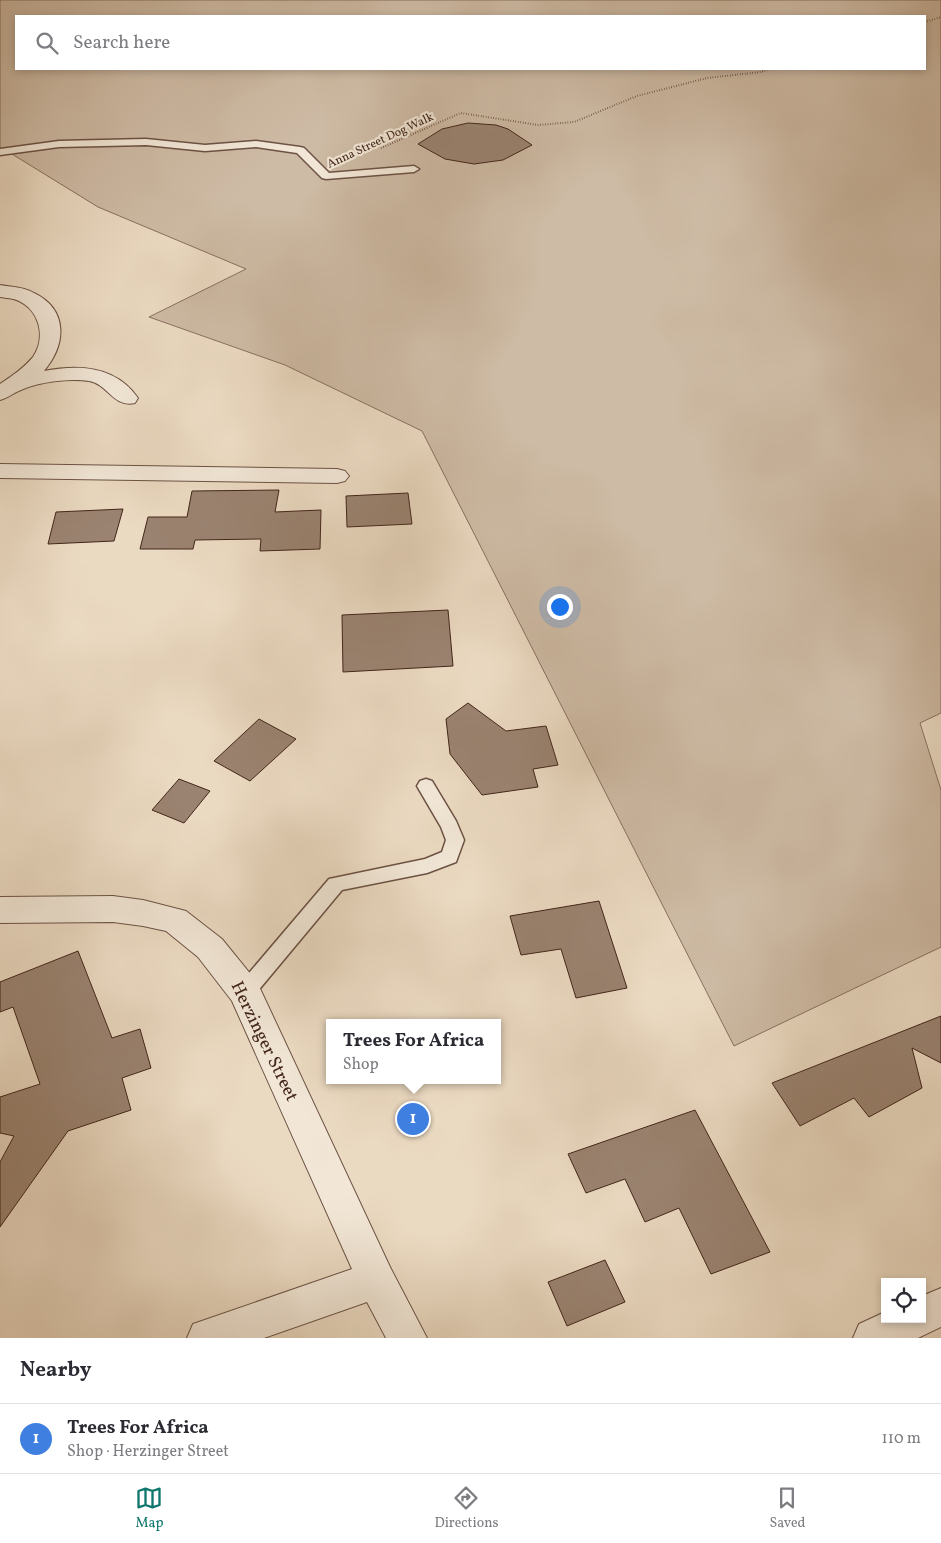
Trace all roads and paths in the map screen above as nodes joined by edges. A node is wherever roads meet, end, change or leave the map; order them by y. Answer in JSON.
{"nodes":[{"id":1,"x":941,"y":17,"type":"edge"},
{"id":2,"x":926,"y":22,"type":"edge"},
{"id":3,"x":766,"y":70,"type":"edge"},
{"id":4,"x":0,"y":152,"type":"edge"},
{"id":5,"x":414,"y":168,"type":"dead end"},
{"id":6,"x":326,"y":176,"type":"junction"},
{"id":7,"x":0,"y":291,"type":"edge"},
{"id":8,"x":7,"y":389,"type":"edge"},
{"id":9,"x":127,"y":398,"type":"dead end"},
{"id":10,"x":0,"y":471,"type":"edge"},
{"id":11,"x":337,"y":476,"type":"dead end"},
{"id":12,"x":426,"y":786,"type":"dead end"},
{"id":13,"x":0,"y":910,"type":"edge"},
{"id":14,"x":245,"y":992,"type":"junction"},
{"id":15,"x":376,"y":1280,"type":"junction"},
{"id":16,"x":941,"y":1308,"type":"edge"},
{"id":17,"x":926,"y":1314,"type":"edge"},
{"id":18,"x":906,"y":1323,"type":"edge"},
{"id":19,"x":207,"y":1338,"type":"edge"},
{"id":20,"x":407,"y":1338,"type":"edge"},
{"id":21,"x":873,"y":1338,"type":"edge"}],
"edges":[{"from":1,"to":2,"type":"path"},
{"from":3,"to":6,"type":"path","name":"Anna Street Dog Walk"},
{"from":4,"to":6,"type":"lane"},
{"from":5,"to":6,"type":"lane"},
{"from":7,"to":8,"type":"street"},
{"from":8,"to":9,"type":"street"},
{"from":10,"to":11,"type":"street"},
{"from":12,"to":14,"type":"lane"},
{"from":13,"to":14,"type":"street","name":"Herzinger Street"},
{"from":14,"to":15,"type":"street","name":"Herzinger Street"},
{"from":15,"to":19,"type":"street"},
{"from":15,"to":20,"type":"street","name":"Herzinger Street"},
{"from":16,"to":17,"type":"street"},
{"from":18,"to":21,"type":"street"}]}
